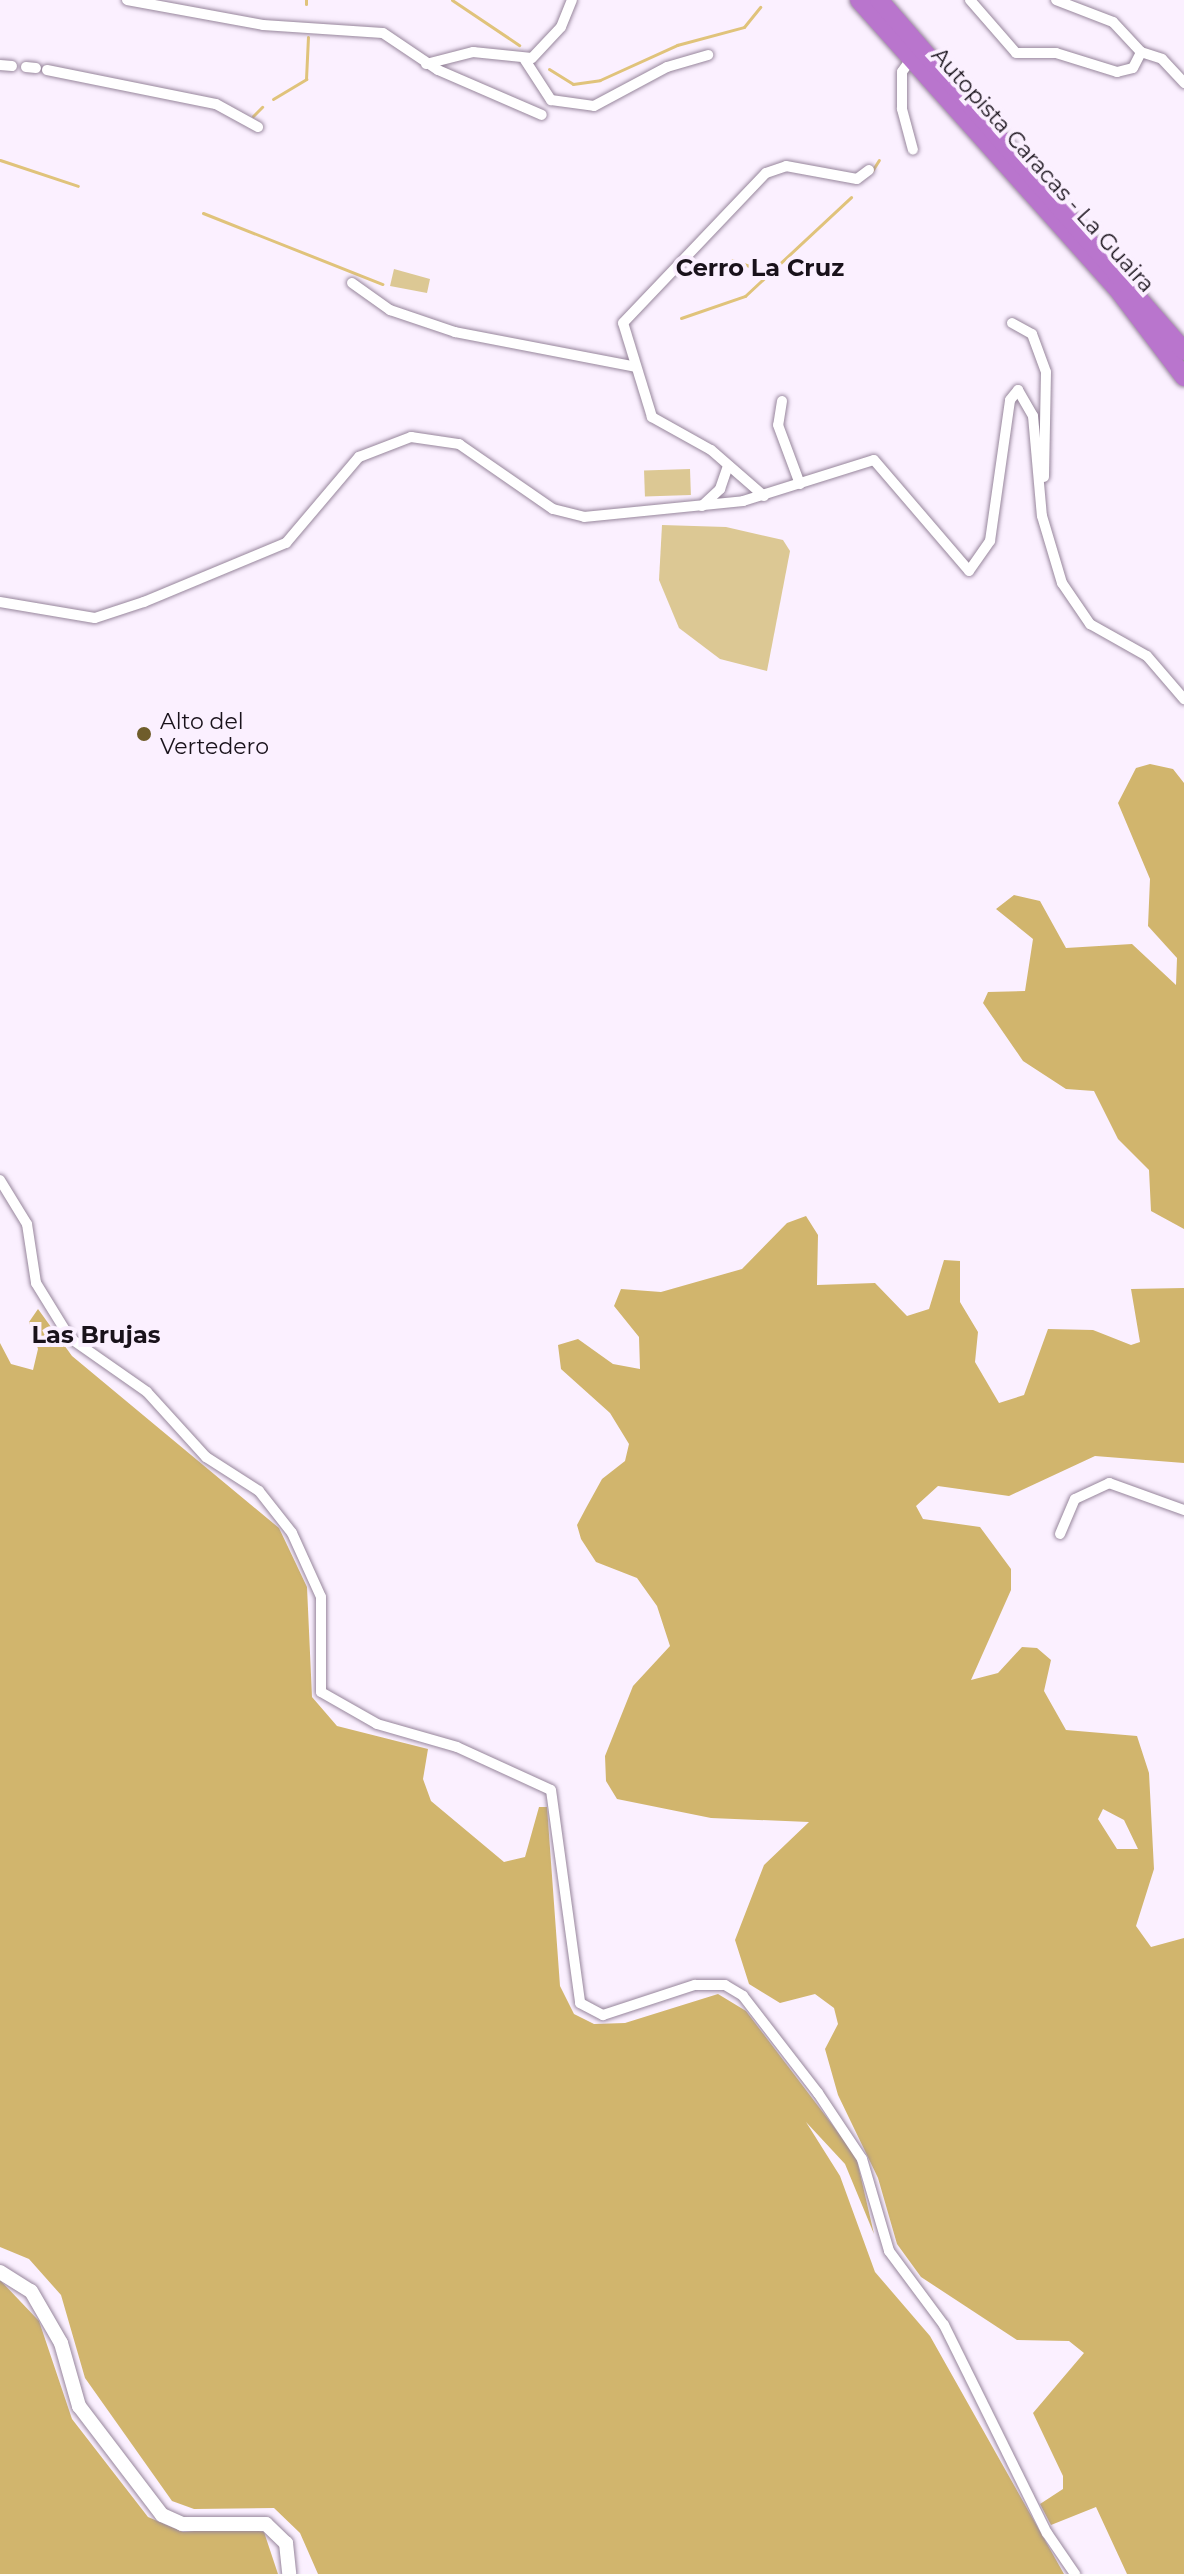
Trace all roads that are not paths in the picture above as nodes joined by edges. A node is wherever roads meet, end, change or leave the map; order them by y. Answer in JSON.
{"nodes":[{"id":1,"x":127,"y":0,"type":"edge"},
{"id":2,"x":572,"y":0,"type":"edge"},
{"id":3,"x":859,"y":0,"type":"edge"},
{"id":4,"x":879,"y":0,"type":"edge"},
{"id":5,"x":970,"y":0,"type":"edge"},
{"id":6,"x":1056,"y":0,"type":"edge"},
{"id":7,"x":148,"y":2,"type":"edge"},
{"id":8,"x":1141,"y":52,"type":"junction"},
{"id":9,"x":708,"y":55,"type":"dead end"},
{"id":10,"x":912,"y":58,"type":"junction"},
{"id":11,"x":525,"y":60,"type":"junction"},
{"id":12,"x":426,"y":64,"type":"junction"},
{"id":13,"x":36,"y":68,"type":"dead end"},
{"id":14,"x":1184,"y":83,"type":"edge"},
{"id":15,"x":542,"y":115,"type":"dead end"},
{"id":16,"x":258,"y":127,"type":"dead end"},
{"id":17,"x":913,"y":150,"type":"dead end"},
{"id":18,"x":869,"y":170,"type":"dead end"},
{"id":19,"x":352,"y":283,"type":"dead end"},
{"id":20,"x":1012,"y":323,"type":"dead end"},
{"id":21,"x":1184,"y":351,"type":"edge"},
{"id":22,"x":636,"y":367,"type":"junction"},
{"id":23,"x":1184,"y":377,"type":"edge"},
{"id":24,"x":782,"y":401,"type":"dead end"},
{"id":25,"x":728,"y":466,"type":"junction"},
{"id":26,"x":1042,"y":481,"type":"junction"},
{"id":27,"x":800,"y":484,"type":"junction"},
{"id":28,"x":764,"y":496,"type":"junction"},
{"id":29,"x":701,"y":507,"type":"junction"},
{"id":30,"x":0,"y":602,"type":"edge"},
{"id":31,"x":1184,"y":699,"type":"edge"},
{"id":32,"x":0,"y":1180,"type":"edge"},
{"id":33,"x":1184,"y":1510,"type":"edge"},
{"id":34,"x":1060,"y":1534,"type":"dead end"},
{"id":35,"x":0,"y":2272,"type":"edge"},
{"id":36,"x":289,"y":2574,"type":"edge"},
{"id":37,"x":1075,"y":2574,"type":"edge"}],
"edges":[{"from":1,"to":7,"type":"street"},
{"from":2,"to":11,"type":"street"},
{"from":3,"to":10,"type":"highway","name":"Autopista Caracas - La Guaira"},
{"from":4,"to":21,"type":"highway","name":"Autopista Caracas - La Guaira"},
{"from":5,"to":8,"type":"street"},
{"from":6,"to":8,"type":"street"},
{"from":7,"to":12,"type":"street"},
{"from":8,"to":14,"type":"street"},
{"from":9,"to":11,"type":"street"},
{"from":10,"to":17,"type":"street"},
{"from":10,"to":23,"type":"highway","name":"Autopista Caracas - La Guaira"},
{"from":11,"to":12,"type":"street"},
{"from":12,"to":15,"type":"street"},
{"from":13,"to":16,"type":"street"},
{"from":18,"to":22,"type":"street"},
{"from":19,"to":22,"type":"street"},
{"from":20,"to":26,"type":"street"},
{"from":22,"to":25,"type":"street"},
{"from":24,"to":27,"type":"street"},
{"from":25,"to":28,"type":"street"},
{"from":25,"to":29,"type":"street"},
{"from":26,"to":27,"type":"street"},
{"from":26,"to":31,"type":"street"},
{"from":27,"to":28,"type":"street"},
{"from":28,"to":29,"type":"street"},
{"from":29,"to":30,"type":"street"},
{"from":32,"to":37,"type":"street"},
{"from":33,"to":34,"type":"street"},
{"from":35,"to":36,"type":"main road"}]}
